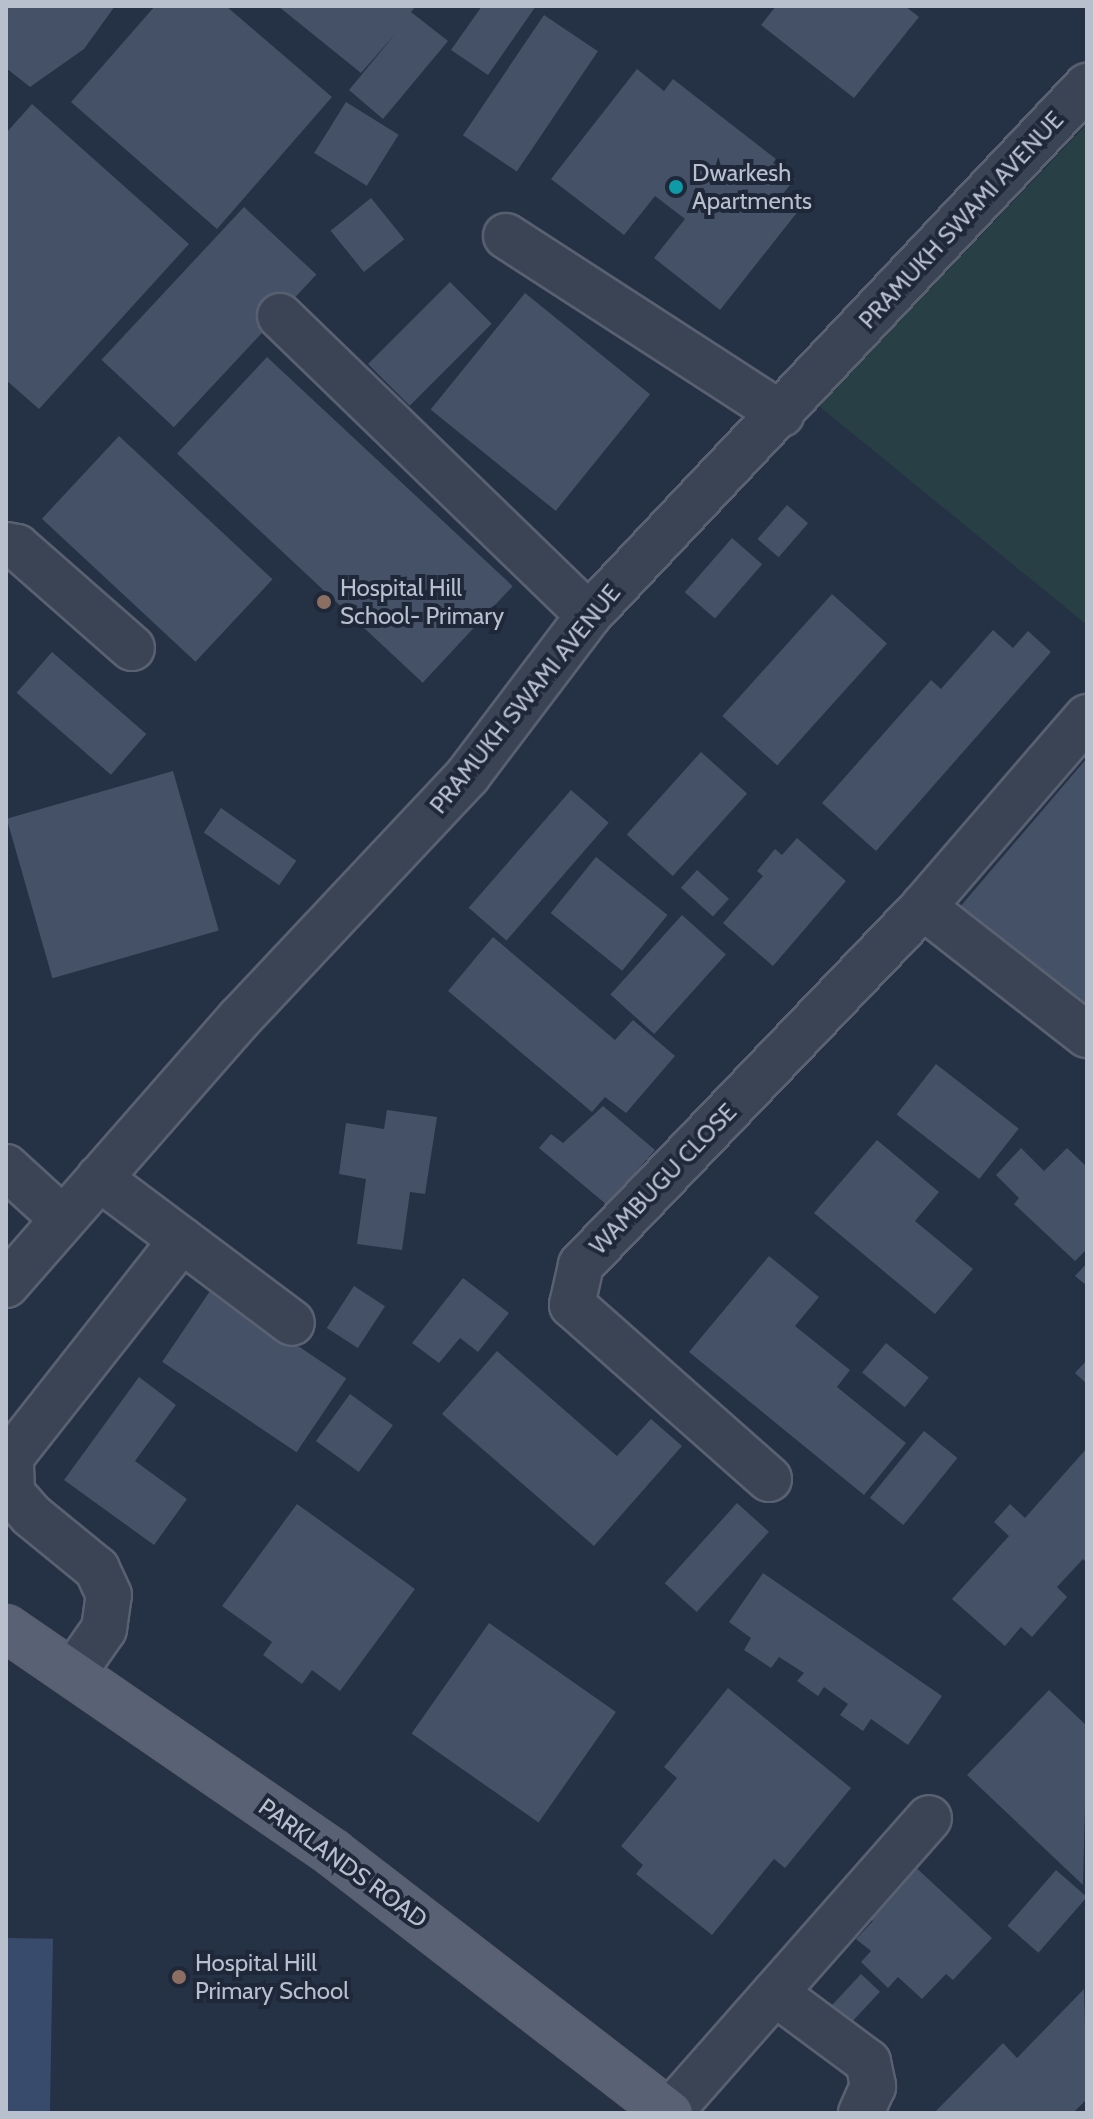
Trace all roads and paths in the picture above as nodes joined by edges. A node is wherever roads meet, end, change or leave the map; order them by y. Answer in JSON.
{"nodes":[{"id":1,"x":1087,"y":86,"type":"edge"},
{"id":2,"x":506,"y":236,"type":"dead end"},
{"id":3,"x":280,"y":316,"type":"dead end"},
{"id":4,"x":781,"y":414,"type":"junction"},
{"id":5,"x":6,"y":545,"type":"edge"},
{"id":6,"x":589,"y":615,"type":"junction"},
{"id":7,"x":132,"y":648,"type":"dead end"},
{"id":8,"x":1087,"y":717,"type":"edge"},
{"id":9,"x":923,"y":907,"type":"junction"},
{"id":10,"x":1087,"y":1035,"type":"edge"},
{"id":11,"x":6,"y":1167,"type":"edge"},
{"id":12,"x":99,"y":1178,"type":"junction"},
{"id":13,"x":63,"y":1219,"type":"junction"},
{"id":14,"x":182,"y":1240,"type":"junction"},
{"id":15,"x":6,"y":1285,"type":"edge"},
{"id":16,"x":292,"y":1323,"type":"dead end"},
{"id":17,"x":769,"y":1479,"type":"dead end"},
{"id":18,"x":6,"y":1628,"type":"edge"},
{"id":19,"x":74,"y":1672,"type":"junction"},
{"id":20,"x":929,"y":1818,"type":"dead end"},
{"id":21,"x":775,"y":1993,"type":"junction"},
{"id":22,"x":670,"y":2113,"type":"edge"},
{"id":23,"x":861,"y":2113,"type":"edge"}],
"edges":[{"from":1,"to":4,"type":"street","name":"PRAMUKH SWAMI AVENUE"},
{"from":2,"to":4,"type":"street"},
{"from":3,"to":6,"type":"street"},
{"from":4,"to":6,"type":"street","name":"PRAMUKH SWAMI AVENUE"},
{"from":5,"to":7,"type":"street"},
{"from":6,"to":12,"type":"street","name":"PRAMUKH SWAMI AVENUE"},
{"from":8,"to":9,"type":"street"},
{"from":9,"to":10,"type":"street"},
{"from":9,"to":17,"type":"street","name":"WAMBUGU CLOSE"},
{"from":11,"to":13,"type":"street"},
{"from":12,"to":13,"type":"street","name":"PRAMUKH SWAMI AVENUE"},
{"from":12,"to":14,"type":"street"},
{"from":13,"to":15,"type":"street","name":"PRAMUKH SWAMI AVENUE"},
{"from":14,"to":16,"type":"street"},
{"from":14,"to":19,"type":"street"},
{"from":18,"to":19,"type":"main road","name":"PARKLANDS ROAD"},
{"from":19,"to":22,"type":"main road","name":"PARKLANDS ROAD"},
{"from":20,"to":21,"type":"street"},
{"from":21,"to":22,"type":"street"},
{"from":21,"to":23,"type":"street"}]}
